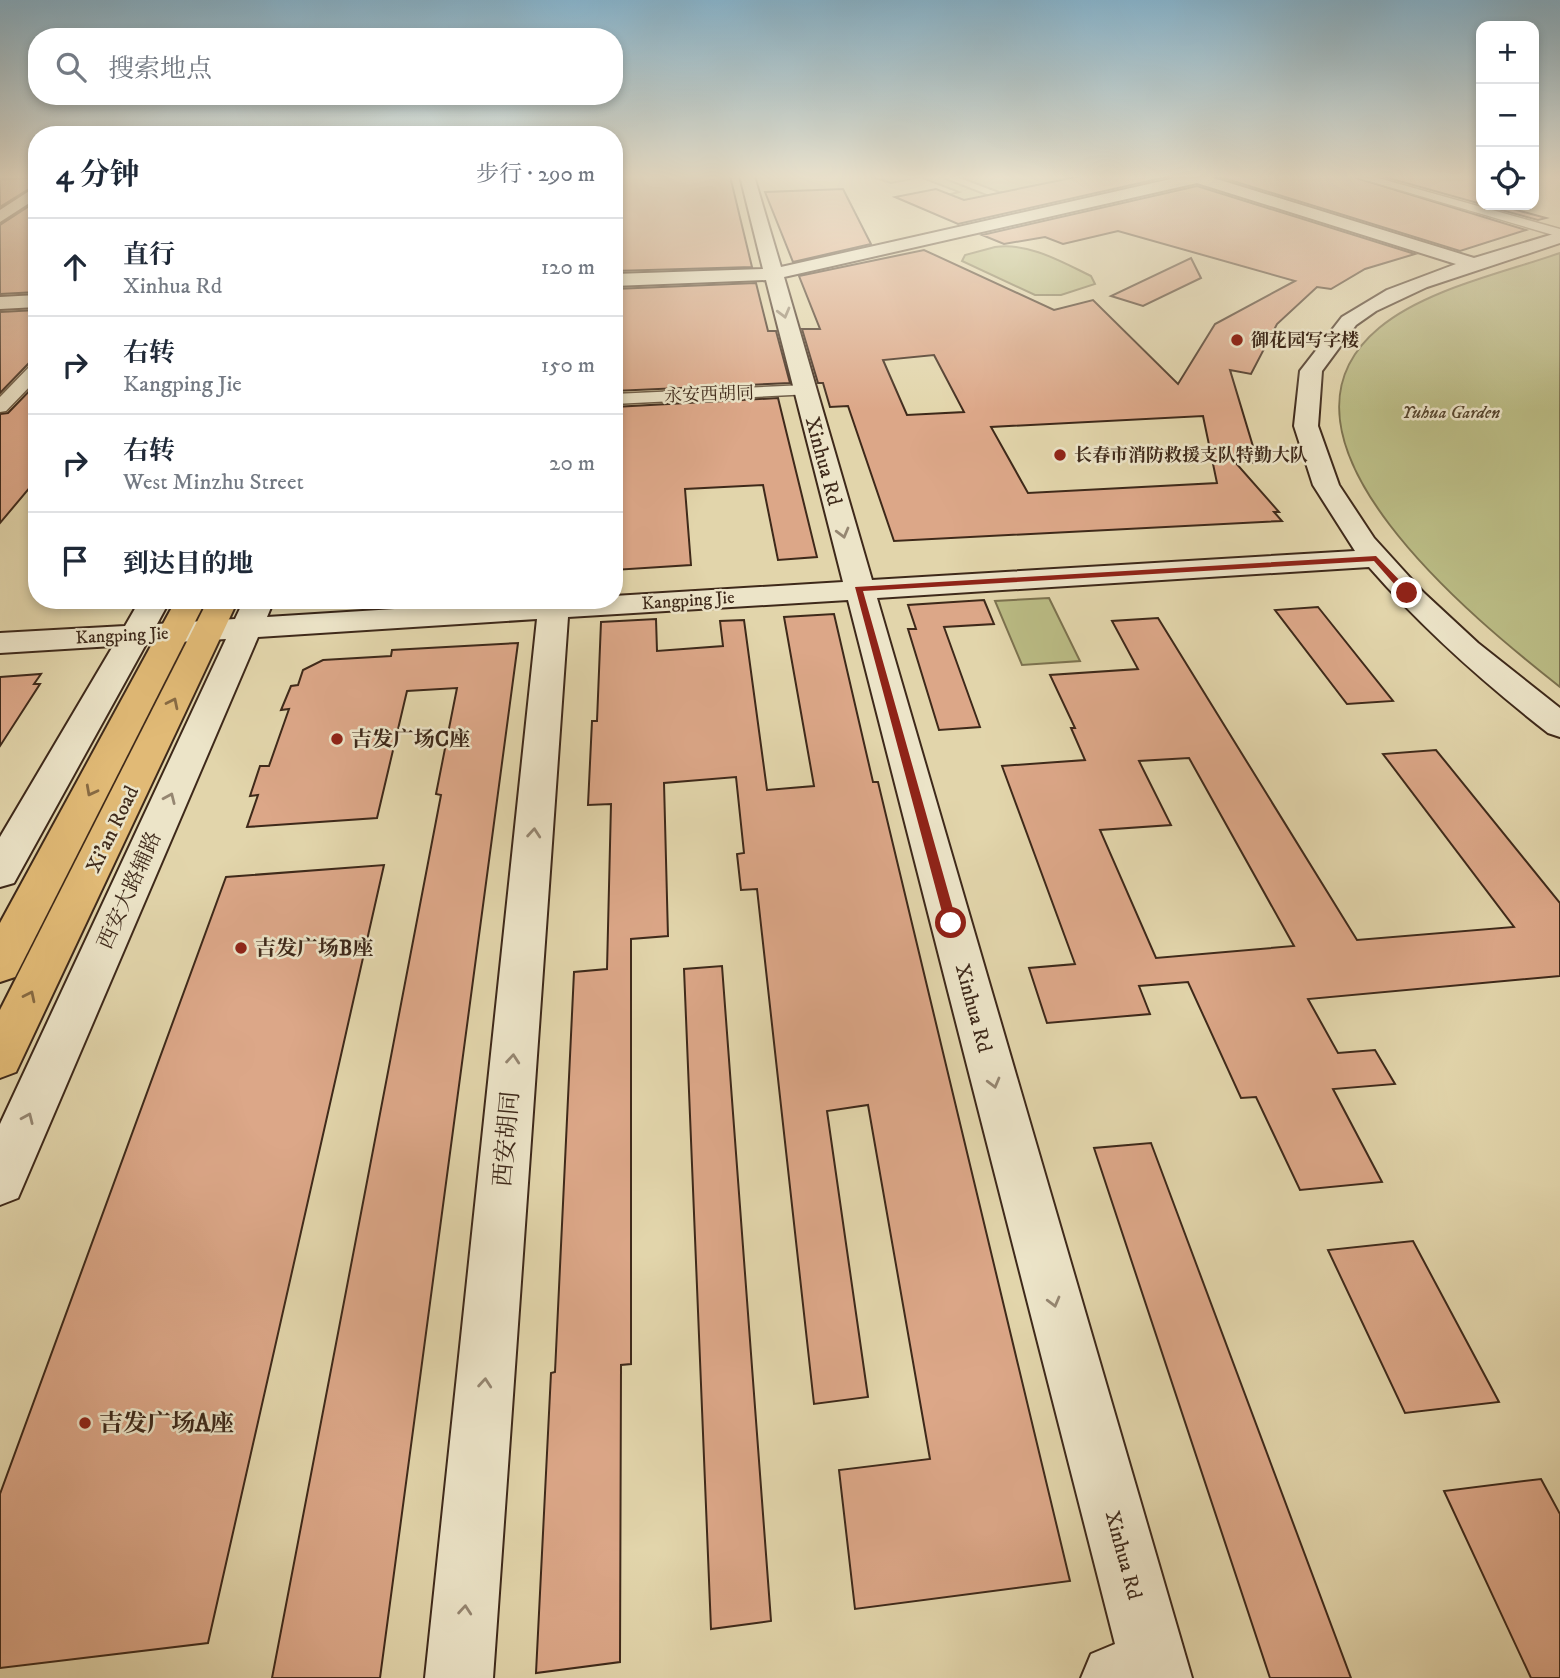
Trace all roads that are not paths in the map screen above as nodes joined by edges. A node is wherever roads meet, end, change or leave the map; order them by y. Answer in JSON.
{"nodes":[{"id":1,"x":768,"y":254,"type":"edge"},
{"id":2,"x":858,"y":254,"type":"edge"},
{"id":3,"x":1442,"y":254,"type":"edge"},
{"id":4,"x":1506,"y":254,"type":"edge"},
{"id":5,"x":1476,"y":265,"type":"junction"},
{"id":6,"x":773,"y":274,"type":"junction"},
{"id":7,"x":623,"y":280,"type":"edge"},
{"id":8,"x":28,"y":301,"type":"edge"},
{"id":9,"x":0,"y":303,"type":"edge"},
{"id":10,"x":28,"y":378,"type":"edge"},
{"id":11,"x":804,"y":390,"type":"junction"},
{"id":12,"x":623,"y":398,"type":"edge"},
{"id":13,"x":0,"y":407,"type":"edge"},
{"id":14,"x":1370,"y":551,"type":"junction"},
{"id":15,"x":856,"y":582,"type":"junction"},
{"id":16,"x":623,"y":589,"type":"edge"},
{"id":17,"x":623,"y":599,"type":"edge"},
{"id":18,"x":289,"y":609,"type":"edge"},
{"id":19,"x":393,"y":609,"type":"edge"},
{"id":20,"x":554,"y":609,"type":"edge"},
{"id":21,"x":200,"y":615,"type":"edge"},
{"id":22,"x":0,"y":625,"type":"edge"},
{"id":23,"x":0,"y":643,"type":"edge"},
{"id":24,"x":1560,"y":725,"type":"edge"},
{"id":25,"x":0,"y":872,"type":"edge"},
{"id":26,"x":0,"y":964,"type":"edge"},
{"id":27,"x":0,"y":1057,"type":"edge"},
{"id":28,"x":0,"y":1180,"type":"edge"},
{"id":29,"x":1143,"y":1676,"type":"edge"},
{"id":30,"x":459,"y":1678,"type":"edge"}],
"edges":[{"from":1,"to":6,"type":"street","name":"Xinhua Rd"},
{"from":2,"to":6,"type":"street"},
{"from":3,"to":5,"type":"street"},
{"from":4,"to":5,"type":"street"},
{"from":5,"to":14,"type":"street"},
{"from":6,"to":7,"type":"street"},
{"from":6,"to":11,"type":"street","name":"Xinhua Rd","one_way":true},
{"from":8,"to":9,"type":"street"},
{"from":10,"to":13,"type":"street"},
{"from":11,"to":12,"type":"street","name":"永安西胡同"},
{"from":11,"to":15,"type":"street","name":"Xinhua Rd","one_way":true},
{"from":14,"to":15,"type":"street","name":"Kangping Jie"},
{"from":14,"to":24,"type":"street"},
{"from":15,"to":16,"type":"street","name":"Kangping Jie"},
{"from":15,"to":17,"type":"street","name":"Kangping Jie"},
{"from":15,"to":29,"type":"street","name":"Xinhua Rd","one_way":true},
{"from":18,"to":21,"type":"street","name":"Kangping Jie"},
{"from":19,"to":21,"type":"street","name":"Kangping Jie"},
{"from":30,"to":20,"type":"street","name":"西安胡同","one_way":true},
{"from":21,"to":22,"type":"street","name":"Kangping Jie"},
{"from":21,"to":23,"type":"street","name":"Kangping Jie"},
{"from":21,"to":25,"type":"street"},
{"from":21,"to":26,"type":"main road","name":"Xi'an Road","one_way":true},
{"from":27,"to":21,"type":"main road","name":"Xi'an Road","one_way":true},
{"from":28,"to":21,"type":"street","name":"西安大路辅路","one_way":true}]}
